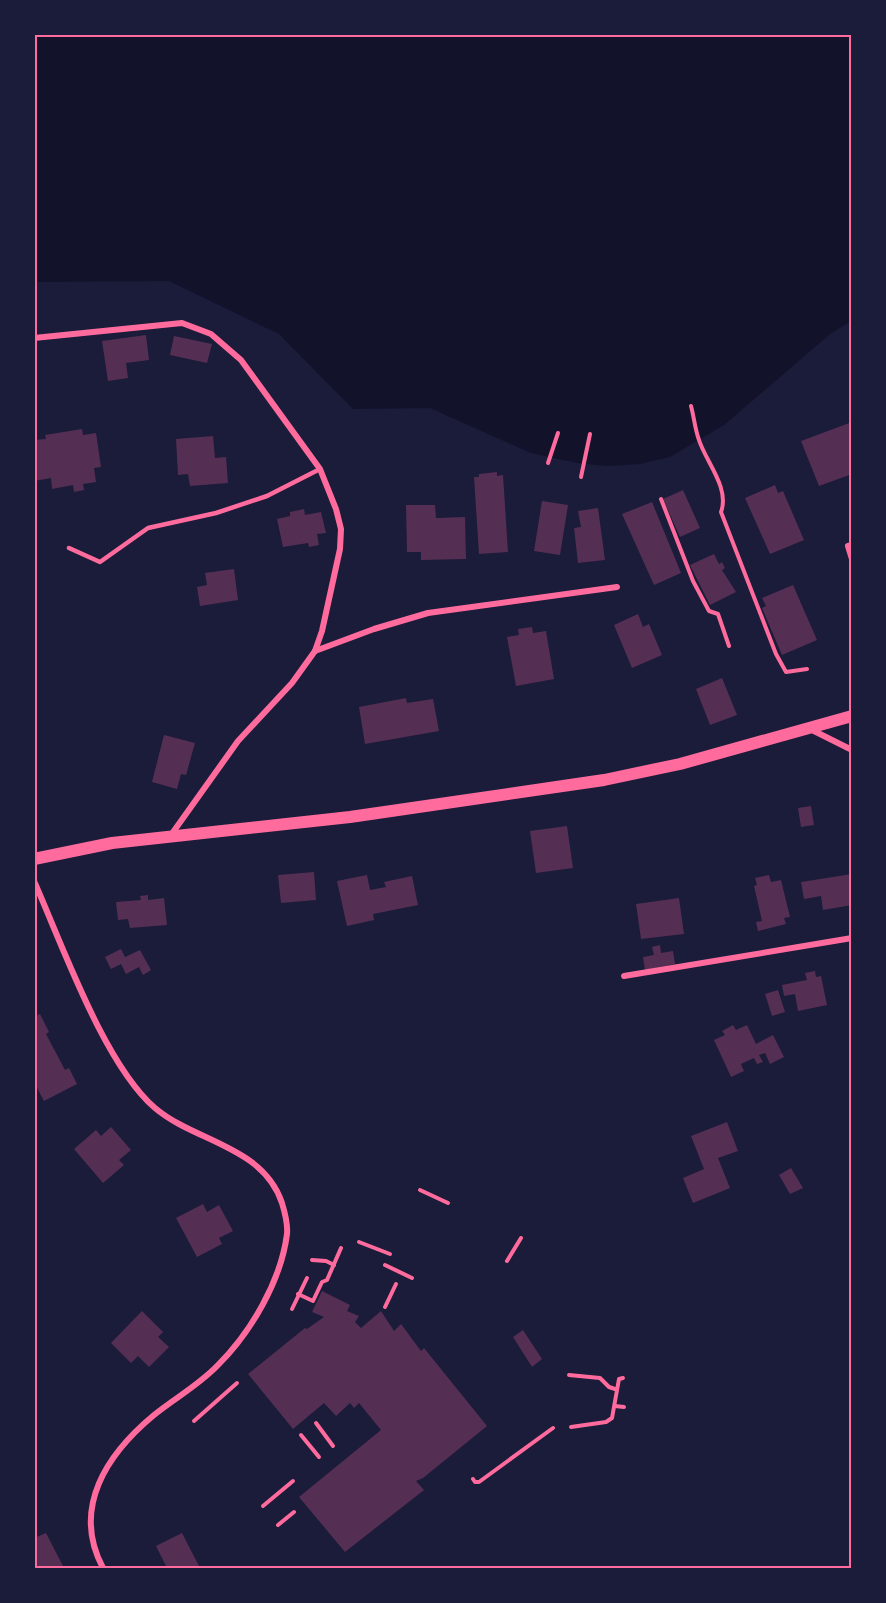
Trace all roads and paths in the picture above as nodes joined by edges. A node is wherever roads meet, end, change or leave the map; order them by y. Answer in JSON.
{"nodes":[{"id":1,"x":34,"y":338,"type":"edge"},
{"id":2,"x":692,"y":406,"type":"dead end"},
{"id":3,"x":558,"y":433,"type":"dead end"},
{"id":4,"x":590,"y":434,"type":"dead end"},
{"id":5,"x":548,"y":463,"type":"dead end"},
{"id":6,"x":320,"y":470,"type":"junction"},
{"id":7,"x":581,"y":477,"type":"dead end"},
{"id":8,"x":661,"y":499,"type":"dead end"},
{"id":9,"x":852,"y":545,"type":"edge"},
{"id":10,"x":69,"y":548,"type":"dead end"},
{"id":11,"x":852,"y":560,"type":"edge"},
{"id":12,"x":617,"y":587,"type":"dead end"},
{"id":13,"x":729,"y":646,"type":"dead end"},
{"id":14,"x":315,"y":651,"type":"junction"},
{"id":15,"x":807,"y":669,"type":"dead end"},
{"id":16,"x":852,"y":717,"type":"edge"},
{"id":17,"x":810,"y":729,"type":"junction"},
{"id":18,"x":852,"y":750,"type":"edge"},
{"id":19,"x":171,"y":836,"type":"junction"},
{"id":20,"x":34,"y":859,"type":"edge"},
{"id":21,"x":34,"y":881,"type":"edge"},
{"id":22,"x":852,"y":938,"type":"edge"},
{"id":23,"x":624,"y":976,"type":"dead end"},
{"id":24,"x":420,"y":1190,"type":"dead end"},
{"id":25,"x":448,"y":1203,"type":"dead end"},
{"id":26,"x":520,"y":1238,"type":"dead end"},
{"id":27,"x":359,"y":1242,"type":"dead end"},
{"id":28,"x":341,"y":1248,"type":"dead end"},
{"id":29,"x":390,"y":1254,"type":"dead end"},
{"id":30,"x":312,"y":1260,"type":"dead end"},
{"id":31,"x":507,"y":1261,"type":"dead end"},
{"id":32,"x":334,"y":1265,"type":"junction"},
{"id":33,"x":384,"y":1265,"type":"dead end"},
{"id":34,"x":307,"y":1278,"type":"dead end"},
{"id":35,"x":412,"y":1278,"type":"dead end"},
{"id":36,"x":396,"y":1284,"type":"dead end"},
{"id":37,"x":298,"y":1294,"type":"junction"},
{"id":38,"x":385,"y":1307,"type":"dead end"},
{"id":39,"x":292,"y":1309,"type":"dead end"},
{"id":40,"x":569,"y":1375,"type":"dead end"},
{"id":41,"x":623,"y":1378,"type":"dead end"},
{"id":42,"x":237,"y":1383,"type":"dead end"},
{"id":43,"x":615,"y":1389,"type":"junction"},
{"id":44,"x":615,"y":1407,"type":"junction"},
{"id":45,"x":624,"y":1407,"type":"dead end"},
{"id":46,"x":194,"y":1421,"type":"dead end"},
{"id":47,"x":316,"y":1423,"type":"dead end"},
{"id":48,"x":571,"y":1427,"type":"dead end"},
{"id":49,"x":553,"y":1428,"type":"dead end"},
{"id":50,"x":301,"y":1435,"type":"dead end"},
{"id":51,"x":333,"y":1446,"type":"dead end"},
{"id":52,"x":319,"y":1457,"type":"dead end"},
{"id":53,"x":473,"y":1479,"type":"dead end"},
{"id":54,"x":293,"y":1481,"type":"dead end"},
{"id":55,"x":263,"y":1506,"type":"dead end"},
{"id":56,"x":294,"y":1512,"type":"dead end"},
{"id":57,"x":278,"y":1525,"type":"dead end"},
{"id":58,"x":103,"y":1569,"type":"edge"}],
"edges":[{"from":1,"to":6,"type":"street"},
{"from":2,"to":15,"type":"path"},
{"from":3,"to":5,"type":"path"},
{"from":4,"to":7,"type":"path"},
{"from":6,"to":10,"type":"lane"},
{"from":6,"to":14,"type":"street"},
{"from":8,"to":13,"type":"path"},
{"from":9,"to":11,"type":"street"},
{"from":12,"to":14,"type":"street"},
{"from":14,"to":19,"type":"street"},
{"from":16,"to":17,"type":"main road"},
{"from":17,"to":18,"type":"street"},
{"from":17,"to":19,"type":"main road"},
{"from":19,"to":20,"type":"main road"},
{"from":21,"to":58,"type":"street"},
{"from":22,"to":23,"type":"street"},
{"from":24,"to":25,"type":"path"},
{"from":26,"to":31,"type":"path"},
{"from":27,"to":29,"type":"path"},
{"from":28,"to":32,"type":"path"},
{"from":30,"to":32,"type":"path"},
{"from":32,"to":37,"type":"path"},
{"from":33,"to":35,"type":"path"},
{"from":34,"to":37,"type":"path"},
{"from":36,"to":38,"type":"path"},
{"from":37,"to":39,"type":"path"},
{"from":40,"to":43,"type":"path"},
{"from":41,"to":43,"type":"path"},
{"from":42,"to":46,"type":"path"},
{"from":43,"to":44,"type":"path"},
{"from":44,"to":45,"type":"path"},
{"from":44,"to":48,"type":"path"},
{"from":47,"to":51,"type":"path"},
{"from":49,"to":53,"type":"path"},
{"from":50,"to":52,"type":"path"},
{"from":54,"to":55,"type":"path"},
{"from":56,"to":57,"type":"path"}]}
